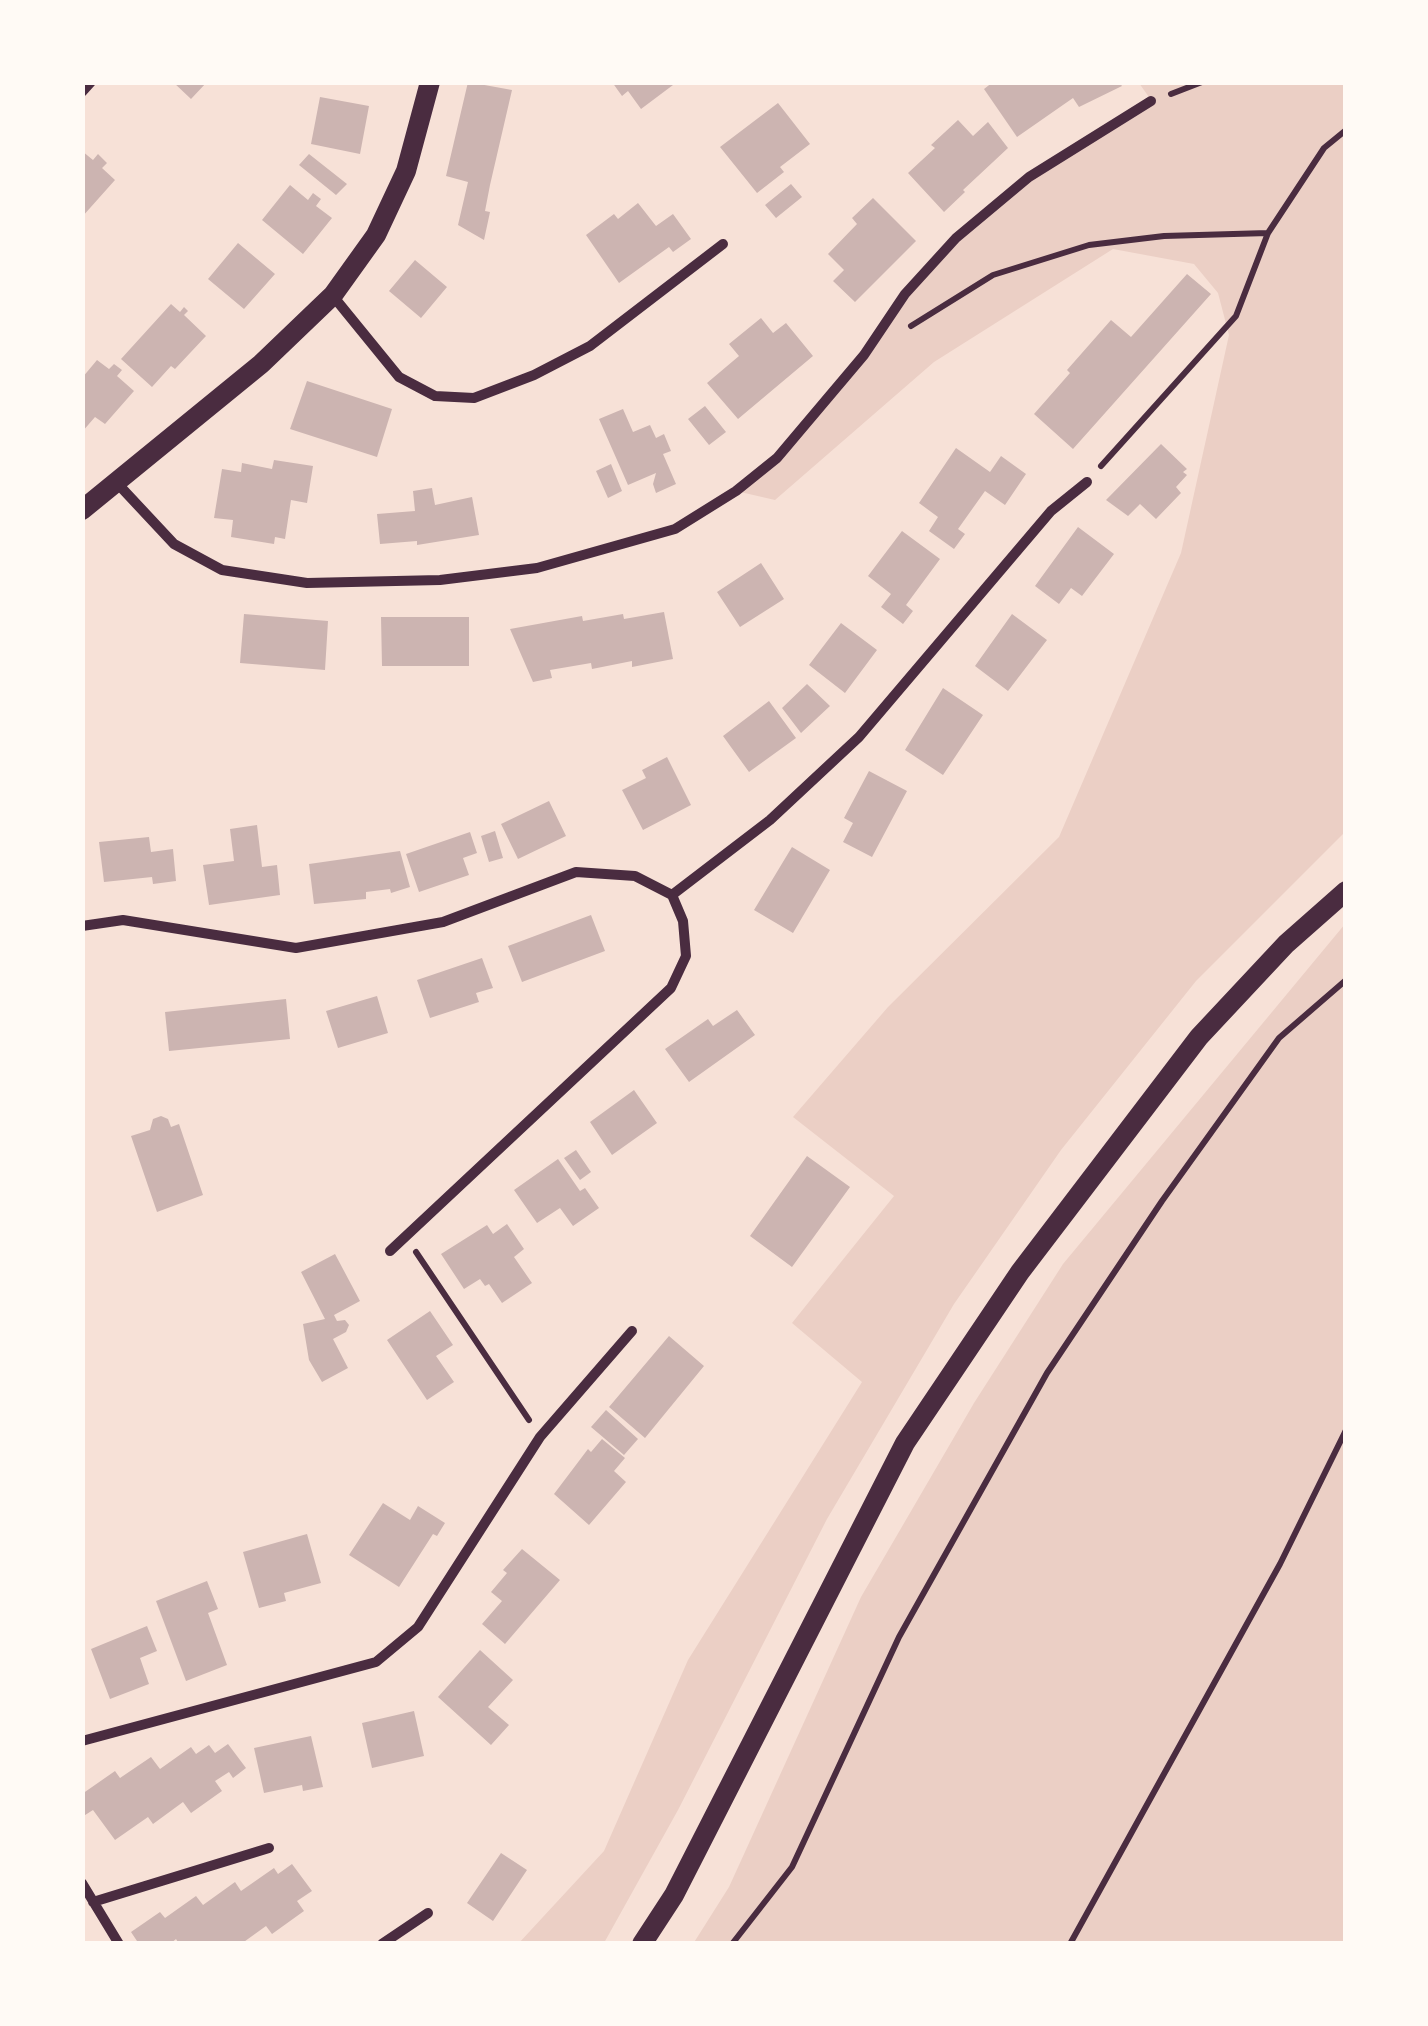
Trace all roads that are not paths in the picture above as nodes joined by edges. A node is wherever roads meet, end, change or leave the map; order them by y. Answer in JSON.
{"nodes":[{"id":1,"x":91,"y":82,"type":"edge"},
{"id":2,"x":430,"y":82,"type":"edge"},
{"id":3,"x":82,"y":92,"type":"edge"},
{"id":4,"x":1152,"y":101,"type":"road end"},
{"id":5,"x":723,"y":244,"type":"dead end"},
{"id":6,"x":332,"y":295,"type":"junction"},
{"id":7,"x":116,"y":482,"type":"junction"},
{"id":8,"x":1087,"y":482,"type":"road end"},
{"id":9,"x":82,"y":510,"type":"edge"},
{"id":10,"x":1346,"y":890,"type":"edge"},
{"id":11,"x":672,"y":896,"type":"junction"},
{"id":12,"x":82,"y":926,"type":"edge"},
{"id":13,"x":390,"y":1251,"type":"dead end"},
{"id":14,"x":632,"y":1331,"type":"dead end"},
{"id":15,"x":82,"y":1740,"type":"edge"},
{"id":16,"x":270,"y":1848,"type":"dead end"},
{"id":17,"x":82,"y":1884,"type":"edge"},
{"id":18,"x":93,"y":1902,"type":"junction"},
{"id":19,"x":428,"y":1913,"type":"dead end"},
{"id":20,"x":119,"y":1944,"type":"edge"},
{"id":21,"x":382,"y":1944,"type":"edge"},
{"id":22,"x":642,"y":1944,"type":"edge"}],
"edges":[{"from":1,"to":3,"type":"street"},
{"from":2,"to":6,"type":"main road"},
{"from":4,"to":7,"type":"street"},
{"from":5,"to":6,"type":"street"},
{"from":6,"to":7,"type":"main road"},
{"from":7,"to":9,"type":"main road"},
{"from":8,"to":11,"type":"street"},
{"from":10,"to":22,"type":"main road"},
{"from":11,"to":12,"type":"street"},
{"from":11,"to":13,"type":"street"},
{"from":14,"to":15,"type":"street"},
{"from":16,"to":18,"type":"street"},
{"from":17,"to":18,"type":"street"},
{"from":18,"to":20,"type":"street"},
{"from":19,"to":21,"type":"street"}]}
